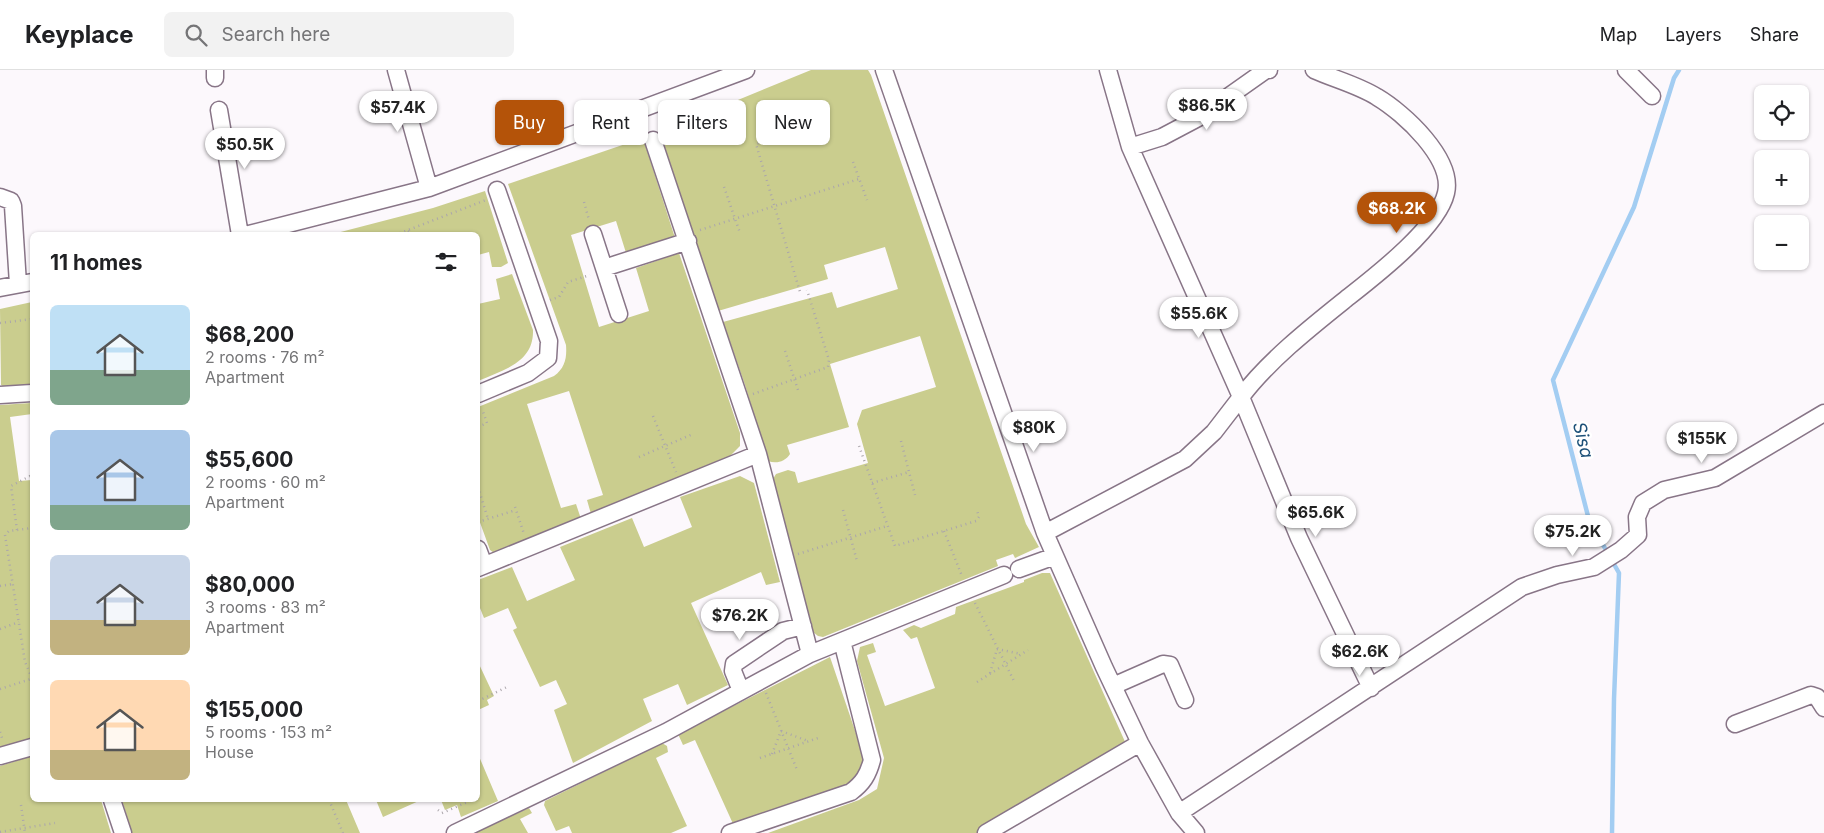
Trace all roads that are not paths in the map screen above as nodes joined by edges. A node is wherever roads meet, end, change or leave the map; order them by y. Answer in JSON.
{"nodes":[{"id":1,"x":396,"y":70,"type":"edge"},
{"id":2,"x":746,"y":70,"type":"edge"},
{"id":3,"x":884,"y":70,"type":"edge"},
{"id":4,"x":1108,"y":70,"type":"edge"},
{"id":5,"x":1269,"y":70,"type":"edge"},
{"id":6,"x":1314,"y":70,"type":"edge"},
{"id":7,"x":1626,"y":70,"type":"edge"},
{"id":8,"x":1652,"y":96,"type":"dead end"},
{"id":9,"x":219,"y":110,"type":"dead end"},
{"id":10,"x":653,"y":140,"type":"dead end"},
{"id":11,"x":1130,"y":148,"type":"junction"},
{"id":12,"x":429,"y":188,"type":"junction"},
{"id":13,"x":498,"y":192,"type":"road end"},
{"id":14,"x":0,"y":197,"type":"edge"},
{"id":15,"x":239,"y":232,"type":"edge"},
{"id":16,"x":257,"y":232,"type":"edge"},
{"id":17,"x":593,"y":234,"type":"dead end"},
{"id":18,"x":687,"y":238,"type":"junction"},
{"id":19,"x":605,"y":269,"type":"junction"},
{"id":20,"x":25,"y":283,"type":"edge"},
{"id":21,"x":0,"y":288,"type":"edge"},
{"id":22,"x":619,"y":314,"type":"dead end"},
{"id":23,"x":30,"y":393,"type":"edge"},
{"id":24,"x":480,"y":393,"type":"edge"},
{"id":25,"x":0,"y":395,"type":"edge"},
{"id":26,"x":1241,"y":397,"type":"junction"},
{"id":27,"x":1824,"y":414,"type":"edge"},
{"id":28,"x":758,"y":454,"type":"junction"},
{"id":29,"x":1045,"y":533,"type":"junction"},
{"id":30,"x":1055,"y":556,"type":"junction"},
{"id":31,"x":481,"y":567,"type":"edge"},
{"id":32,"x":803,"y":626,"type":"junction"},
{"id":33,"x":842,"y":641,"type":"junction"},
{"id":34,"x":810,"y":654,"type":"junction"},
{"id":35,"x":1113,"y":686,"type":"junction"},
{"id":36,"x":1371,"y":688,"type":"junction"},
{"id":37,"x":742,"y":691,"type":"junction"},
{"id":38,"x":1185,"y":700,"type":"dead end"},
{"id":39,"x":1824,"y":708,"type":"edge"},
{"id":40,"x":1735,"y":724,"type":"dead end"},
{"id":41,"x":1140,"y":743,"type":"junction"},
{"id":42,"x":30,"y":748,"type":"edge"},
{"id":43,"x":0,"y":756,"type":"edge"},
{"id":44,"x":113,"y":802,"type":"edge"},
{"id":45,"x":1179,"y":813,"type":"junction"},
{"id":46,"x":123,"y":833,"type":"edge"},
{"id":47,"x":455,"y":833,"type":"edge"},
{"id":48,"x":730,"y":833,"type":"edge"},
{"id":49,"x":986,"y":833,"type":"edge"},
{"id":50,"x":1196,"y":833,"type":"edge"}],
"edges":[{"from":1,"to":12,"type":"street"},
{"from":2,"to":12,"type":"street"},
{"from":3,"to":29,"type":"street"},
{"from":4,"to":11,"type":"street"},
{"from":5,"to":11,"type":"street"},
{"from":6,"to":26,"type":"street"},
{"from":7,"to":8,"type":"street"},
{"from":9,"to":15,"type":"street"},
{"from":10,"to":18,"type":"street"},
{"from":11,"to":26,"type":"street"},
{"from":12,"to":16,"type":"street"},
{"from":13,"to":24,"type":"street"},
{"from":14,"to":20,"type":"street"},
{"from":17,"to":19,"type":"street"},
{"from":18,"to":19,"type":"street"},
{"from":18,"to":28,"type":"street"},
{"from":19,"to":22,"type":"street"},
{"from":20,"to":21,"type":"street"},
{"from":23,"to":25,"type":"street"},
{"from":26,"to":29,"type":"street"},
{"from":26,"to":36,"type":"street"},
{"from":27,"to":36,"type":"street"},
{"from":28,"to":31,"type":"street"},
{"from":28,"to":32,"type":"street"},
{"from":29,"to":30,"type":"street"},
{"from":30,"to":33,"type":"street"},
{"from":30,"to":35,"type":"street"},
{"from":32,"to":34,"type":"street"},
{"from":32,"to":37,"type":"street"},
{"from":33,"to":34,"type":"street"},
{"from":33,"to":48,"type":"street"},
{"from":34,"to":37,"type":"street"},
{"from":35,"to":38,"type":"street"},
{"from":35,"to":41,"type":"street"},
{"from":36,"to":45,"type":"street"},
{"from":37,"to":47,"type":"street"},
{"from":39,"to":40,"type":"street"},
{"from":41,"to":45,"type":"street"},
{"from":41,"to":49,"type":"street"},
{"from":42,"to":43,"type":"street"},
{"from":44,"to":46,"type":"street"},
{"from":45,"to":50,"type":"street"}]}
